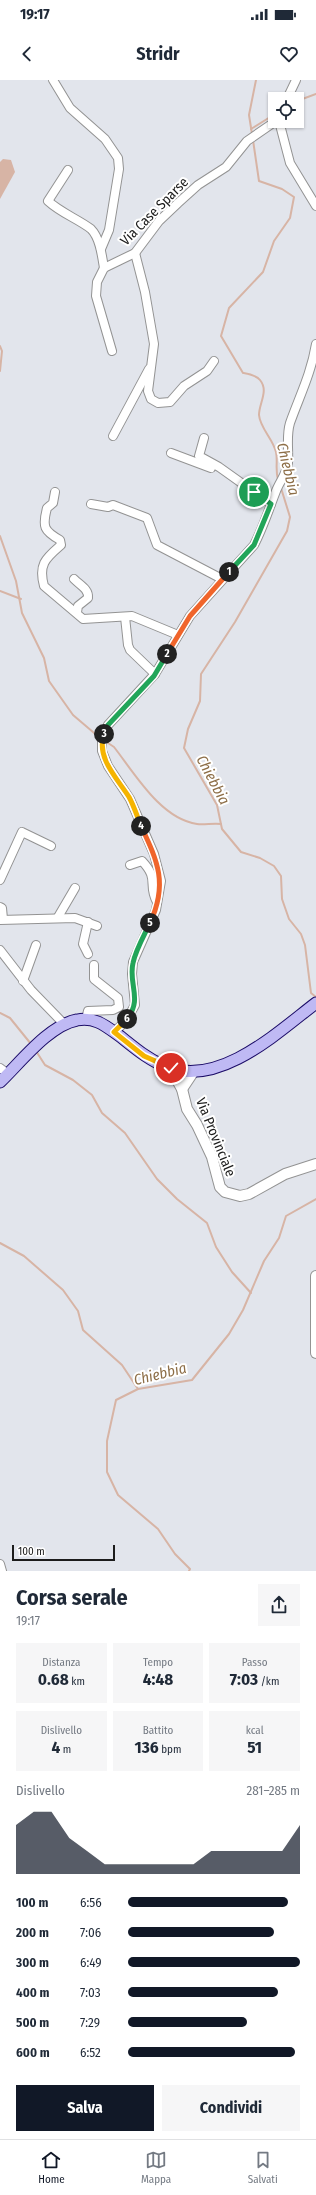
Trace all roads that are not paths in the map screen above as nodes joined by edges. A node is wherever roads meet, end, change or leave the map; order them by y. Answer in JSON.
{"nodes":[{"id":1,"x":53,"y":80,"type":"edge"},
{"id":2,"x":296,"y":80,"type":"edge"},
{"id":3,"x":290,"y":92,"type":"edge"},
{"id":4,"x":268,"y":126,"type":"edge"},
{"id":5,"x":281,"y":128,"type":"edge"},
{"id":6,"x":68,"y":170,"type":"dead end"},
{"id":7,"x":316,"y":206,"type":"edge"},
{"id":8,"x":101,"y":249,"type":"junction"},
{"id":9,"x":135,"y":253,"type":"junction"},
{"id":10,"x":104,"y":268,"type":"junction"},
{"id":11,"x":316,"y":344,"type":"edge"},
{"id":12,"x":112,"y":351,"type":"dead end"},
{"id":13,"x":214,"y":361,"type":"dead end"},
{"id":14,"x":151,"y":363,"type":"junction"},
{"id":15,"x":113,"y":436,"type":"dead end"},
{"id":16,"x":204,"y":438,"type":"dead end"},
{"id":17,"x":171,"y":453,"type":"dead end"},
{"id":18,"x":228,"y":475,"type":"junction"},
{"id":19,"x":55,"y":492,"type":"dead end"},
{"id":20,"x":90,"y":504,"type":"dead end"},
{"id":21,"x":271,"y":504,"type":"junction"},
{"id":22,"x":74,"y":579,"type":"dead end"},
{"id":23,"x":222,"y":579,"type":"junction"},
{"id":24,"x":77,"y":612,"type":"junction"},
{"id":25,"x":125,"y":617,"type":"junction"},
{"id":26,"x":178,"y":635,"type":"junction"},
{"id":27,"x":155,"y":674,"type":"junction"},
{"id":28,"x":51,"y":846,"type":"dead end"},
{"id":29,"x":130,"y":866,"type":"dead end"},
{"id":30,"x":0,"y":880,"type":"edge"},
{"id":31,"x":75,"y":888,"type":"dead end"},
{"id":32,"x":157,"y":902,"type":"junction"},
{"id":33,"x":0,"y":906,"type":"edge"},
{"id":34,"x":58,"y":918,"type":"junction"},
{"id":35,"x":2,"y":920,"type":"edge"},
{"id":36,"x":88,"y":922,"type":"junction"},
{"id":37,"x":97,"y":926,"type":"dead end"},
{"id":38,"x":36,"y":945,"type":"dead end"},
{"id":39,"x":0,"y":950,"type":"edge"},
{"id":40,"x":88,"y":954,"type":"dead end"},
{"id":41,"x":94,"y":965,"type":"dead end"},
{"id":42,"x":23,"y":981,"type":"junction"},
{"id":43,"x":316,"y":1003,"type":"edge"},
{"id":44,"x":86,"y":1019,"type":"junction"},
{"id":45,"x":64,"y":1024,"type":"junction"},
{"id":46,"x":114,"y":1032,"type":"junction"},
{"id":47,"x":171,"y":1068,"type":"junction"},
{"id":48,"x":194,"y":1071,"type":"junction"},
{"id":49,"x":3,"y":1075,"type":"edge"},
{"id":50,"x":182,"y":1089,"type":"junction"},
{"id":51,"x":316,"y":1164,"type":"edge"},
{"id":52,"x":316,"y":1276,"type":"edge"},
{"id":53,"x":316,"y":1353,"type":"edge"},
{"id":54,"x":0,"y":1564,"type":"edge"},
{"id":55,"x":2,"y":1571,"type":"edge"}],
"edges":[{"from":1,"to":8,"type":"street"},
{"from":2,"to":3,"type":"street"},
{"from":4,"to":9,"type":"street","name":"Via Case Sparse"},
{"from":5,"to":7,"type":"street"},
{"from":6,"to":8,"type":"street"},
{"from":8,"to":10,"type":"street"},
{"from":9,"to":10,"type":"street","name":"Via Case Sparse"},
{"from":9,"to":14,"type":"street"},
{"from":10,"to":12,"type":"street"},
{"from":11,"to":21,"type":"street"},
{"from":13,"to":14,"type":"street"},
{"from":14,"to":15,"type":"street"},
{"from":16,"to":18,"type":"street"},
{"from":17,"to":18,"type":"street"},
{"from":18,"to":21,"type":"street"},
{"from":19,"to":24,"type":"street"},
{"from":20,"to":23,"type":"street"},
{"from":21,"to":23,"type":"street"},
{"from":22,"to":24,"type":"street"},
{"from":23,"to":26,"type":"street"},
{"from":24,"to":25,"type":"street"},
{"from":25,"to":26,"type":"street"},
{"from":25,"to":27,"type":"street"},
{"from":26,"to":27,"type":"street"},
{"from":27,"to":32,"type":"street"},
{"from":28,"to":30,"type":"street"},
{"from":29,"to":32,"type":"street"},
{"from":31,"to":34,"type":"street"},
{"from":32,"to":46,"type":"street"},
{"from":33,"to":35,"type":"street"},
{"from":34,"to":35,"type":"street"},
{"from":34,"to":36,"type":"street"},
{"from":36,"to":37,"type":"street"},
{"from":36,"to":40,"type":"street"},
{"from":38,"to":42,"type":"street"},
{"from":39,"to":42,"type":"street"},
{"from":41,"to":44,"type":"street"},
{"from":42,"to":45,"type":"street"},
{"from":43,"to":48,"type":"main road"},
{"from":44,"to":45,"type":"main road"},
{"from":44,"to":46,"type":"main road"},
{"from":45,"to":49,"type":"main road"},
{"from":46,"to":47,"type":"main road"},
{"from":47,"to":48,"type":"main road"},
{"from":47,"to":50,"type":"street","name":"Via Provinciale"},
{"from":48,"to":50,"type":"street","name":"Via Provinciale"},
{"from":50,"to":51,"type":"street","name":"Via Provinciale"},
{"from":52,"to":53,"type":"street"},
{"from":54,"to":55,"type":"street"}]}
